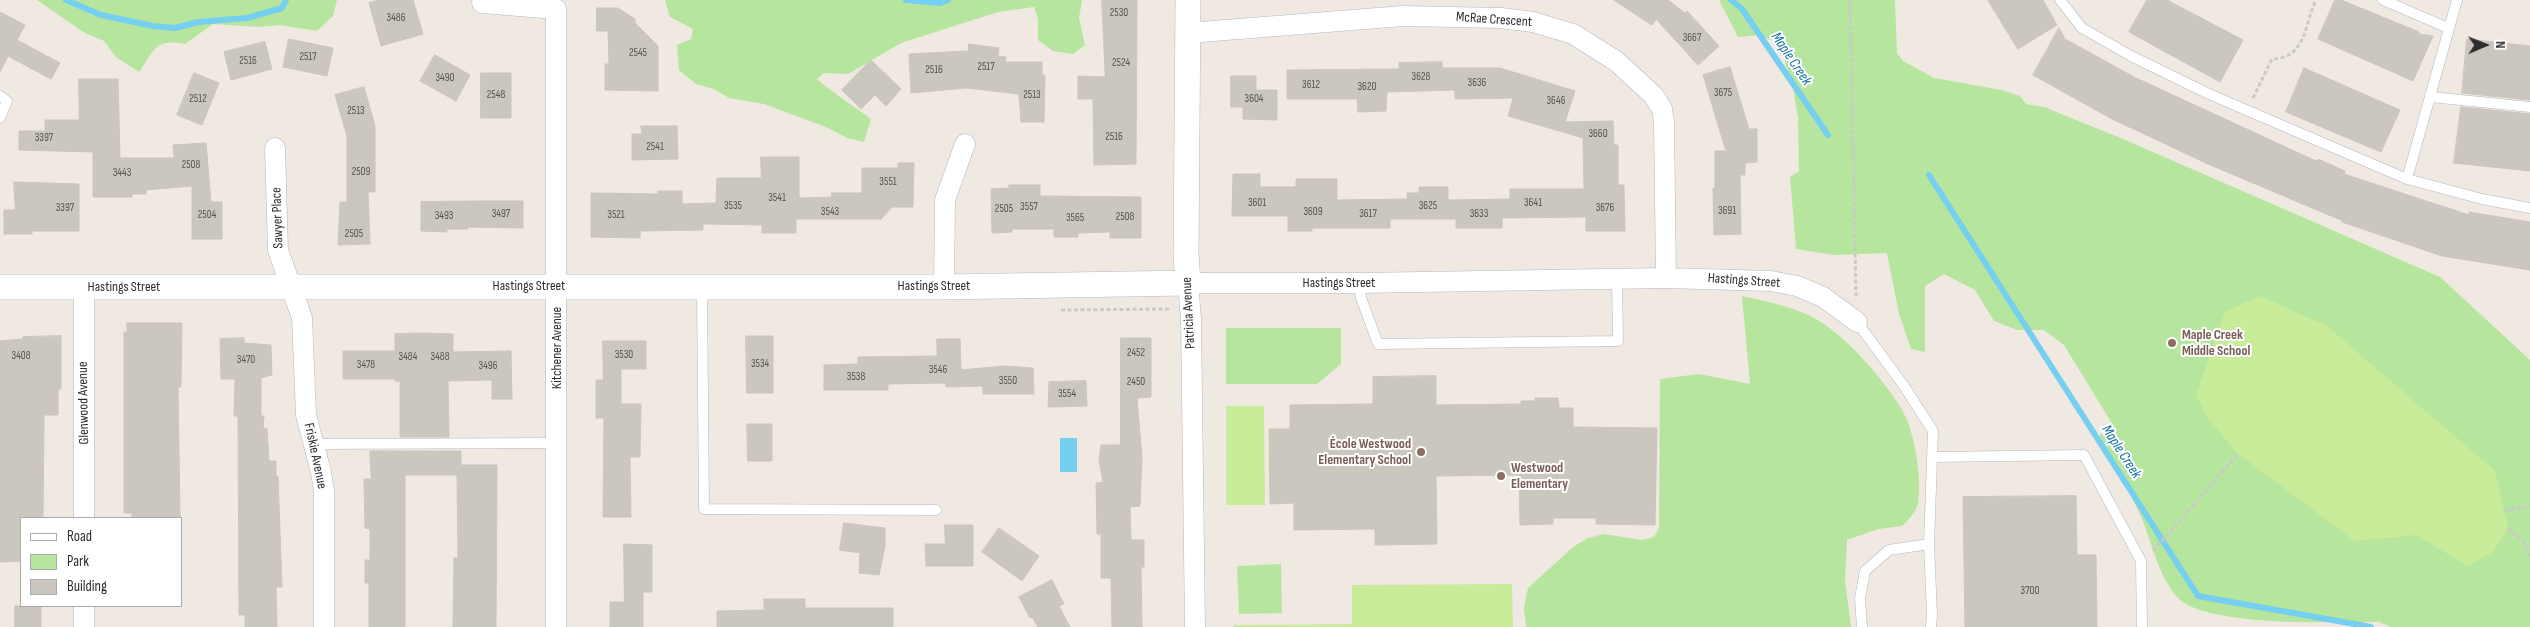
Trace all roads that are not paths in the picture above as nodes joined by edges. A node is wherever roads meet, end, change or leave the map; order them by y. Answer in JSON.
{"nodes":[{"id":1,"x":1188,"y":0,"type":"edge"},
{"id":2,"x":2060,"y":0,"type":"edge"},
{"id":3,"x":2383,"y":0,"type":"edge"},
{"id":4,"x":2457,"y":0,"type":"edge"},
{"id":5,"x":482,"y":3,"type":"dead end"},
{"id":6,"x":2448,"y":28,"type":"junction"},
{"id":7,"x":1188,"y":33,"type":"junction"},
{"id":8,"x":0,"y":96,"type":"edge"},
{"id":9,"x":2431,"y":97,"type":"junction"},
{"id":10,"x":2530,"y":107,"type":"edge"},
{"id":11,"x":0,"y":118,"type":"edge"},
{"id":12,"x":965,"y":144,"type":"dead end"},
{"id":13,"x":276,"y":148,"type":"dead end"},
{"id":14,"x":2407,"y":179,"type":"junction"},
{"id":15,"x":2530,"y":208,"type":"edge"},
{"id":16,"x":1666,"y":278,"type":"junction"},
{"id":17,"x":1617,"y":279,"type":"junction"},
{"id":18,"x":1188,"y":283,"type":"junction"},
{"id":19,"x":1360,"y":283,"type":"junction"},
{"id":20,"x":290,"y":286,"type":"junction"},
{"id":21,"x":557,"y":286,"type":"junction"},
{"id":22,"x":702,"y":286,"type":"junction"},
{"id":23,"x":944,"y":286,"type":"junction"},
{"id":24,"x":0,"y":287,"type":"edge"},
{"id":25,"x":84,"y":287,"type":"junction"},
{"id":26,"x":1857,"y":322,"type":"joint"},
{"id":27,"x":557,"y":443,"type":"junction"},
{"id":28,"x":314,"y":444,"type":"junction"},
{"id":29,"x":1932,"y":458,"type":"junction"},
{"id":30,"x":936,"y":510,"type":"dead end"},
{"id":31,"x":84,"y":517,"type":"edge"},
{"id":32,"x":1929,"y":544,"type":"junction"},
{"id":33,"x":84,"y":607,"type":"edge"},
{"id":34,"x":84,"y":627,"type":"edge"},
{"id":35,"x":324,"y":627,"type":"edge"},
{"id":36,"x":556,"y":627,"type":"edge"},
{"id":37,"x":1195,"y":627,"type":"edge"},
{"id":38,"x":1862,"y":627,"type":"edge"},
{"id":39,"x":1930,"y":627,"type":"edge"},
{"id":40,"x":2142,"y":627,"type":"edge"}],
"edges":[{"from":1,"to":7,"type":"street","name":"Patricia Avenue"},
{"from":2,"to":14,"type":"lane"},
{"from":3,"to":6,"type":"lane"},
{"from":4,"to":6,"type":"lane"},
{"from":5,"to":21,"type":"street","name":"Kitchener Avenue"},
{"from":6,"to":9,"type":"lane"},
{"from":7,"to":16,"type":"street","name":"McRae Crescent"},
{"from":7,"to":18,"type":"street","name":"Patricia Avenue"},
{"from":8,"to":11,"type":"lane"},
{"from":9,"to":10,"type":"lane"},
{"from":9,"to":14,"type":"lane"},
{"from":12,"to":23,"type":"street"},
{"from":13,"to":20,"type":"street","name":"Sawyer Place"},
{"from":14,"to":15,"type":"lane"},
{"from":16,"to":17,"type":"street","name":"Hastings Street"},
{"from":16,"to":26,"type":"street","name":"Hastings Street"},
{"from":17,"to":19,"type":"street","name":"Hastings Street"},
{"from":17,"to":19,"type":"lane"},
{"from":18,"to":19,"type":"street","name":"Hastings Street"},
{"from":18,"to":23,"type":"street","name":"Hastings Street"},
{"from":18,"to":37,"type":"street","name":"Patricia Avenue"},
{"from":20,"to":21,"type":"street","name":"Hastings Street"},
{"from":20,"to":25,"type":"street","name":"Hastings Street"},
{"from":20,"to":28,"type":"street","name":"Friskie Avenue"},
{"from":21,"to":22,"type":"street","name":"Hastings Street"},
{"from":21,"to":27,"type":"street","name":"Kitchener Avenue"},
{"from":22,"to":23,"type":"street","name":"Hastings Street"},
{"from":22,"to":30,"type":"lane"},
{"from":24,"to":25,"type":"street","name":"Hastings Street"},
{"from":25,"to":31,"type":"street","name":"Glenwood Avenue"},
{"from":26,"to":29,"type":"lane"},
{"from":27,"to":28,"type":"lane"},
{"from":27,"to":36,"type":"street","name":"Kitchener Avenue"},
{"from":28,"to":35,"type":"street","name":"Friskie Avenue"},
{"from":29,"to":32,"type":"lane"},
{"from":29,"to":40,"type":"lane"},
{"from":32,"to":38,"type":"lane"},
{"from":32,"to":39,"type":"lane"},
{"from":33,"to":34,"type":"street"}]}
